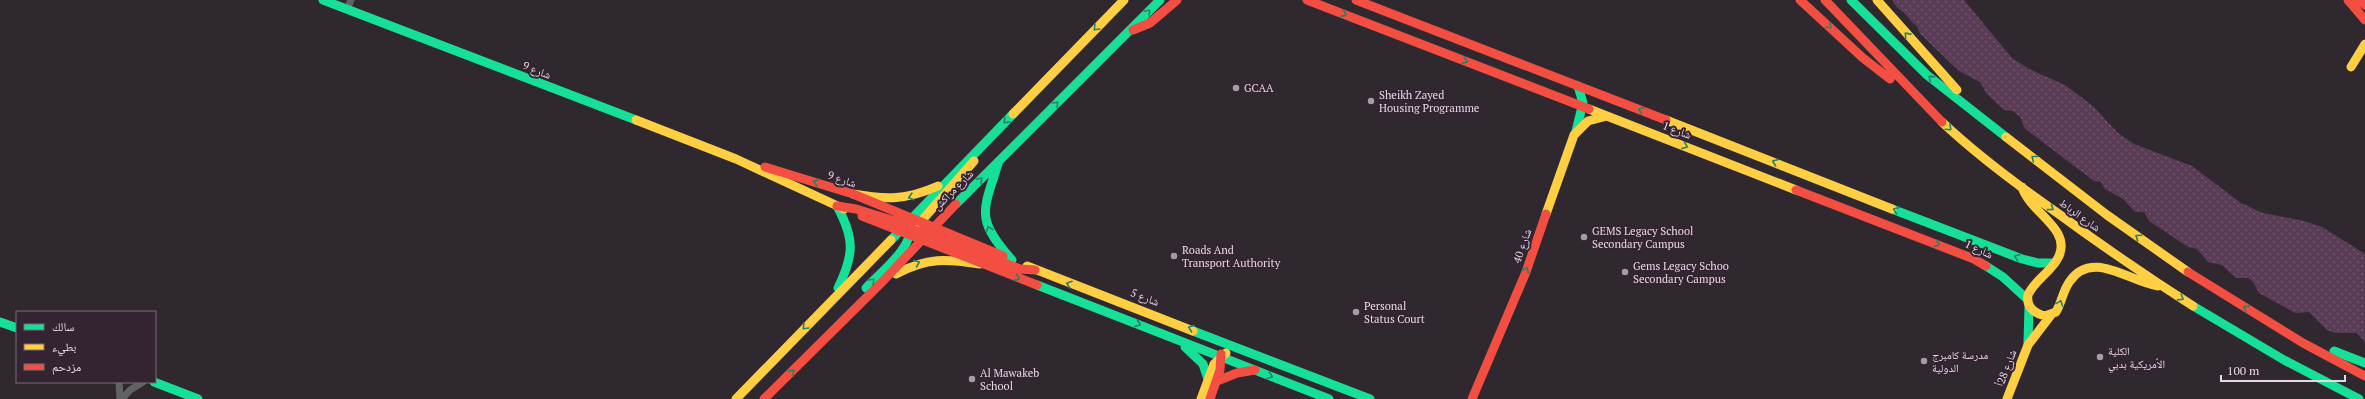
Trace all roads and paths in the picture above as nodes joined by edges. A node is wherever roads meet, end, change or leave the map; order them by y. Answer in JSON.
{"nodes":[{"id":1,"x":323,"y":0,"type":"edge"},
{"id":2,"x":350,"y":0,"type":"edge"},
{"id":3,"x":1120,"y":0,"type":"edge"},
{"id":4,"x":1124,"y":0,"type":"edge"},
{"id":5,"x":1160,"y":0,"type":"edge"},
{"id":6,"x":1177,"y":0,"type":"edge"},
{"id":7,"x":1307,"y":0,"type":"edge"},
{"id":8,"x":1356,"y":0,"type":"edge"},
{"id":9,"x":1800,"y":0,"type":"edge"},
{"id":10,"x":1824,"y":0,"type":"edge"},
{"id":11,"x":1851,"y":0,"type":"edge"},
{"id":12,"x":1877,"y":0,"type":"edge"},
{"id":13,"x":2348,"y":0,"type":"edge"},
{"id":14,"x":2358,"y":0,"type":"edge"},
{"id":15,"x":2365,"y":6,"type":"edge"},
{"id":16,"x":347,"y":9,"type":"junction"},
{"id":17,"x":1110,"y":15,"type":"junction"},
{"id":18,"x":2365,"y":20,"type":"edge"},
{"id":19,"x":1130,"y":30,"type":"junction"},
{"id":20,"x":2365,"y":44,"type":"edge"},
{"id":21,"x":2351,"y":67,"type":"dead end"},
{"id":22,"x":1578,"y":86,"type":"junction"},
{"id":23,"x":1911,"y":91,"type":"junction"},
{"id":24,"x":1584,"y":107,"type":"junction"},
{"id":25,"x":1608,"y":116,"type":"junction"},
{"id":26,"x":1980,"y":116,"type":"junction"},
{"id":27,"x":1574,"y":136,"type":"junction"},
{"id":28,"x":978,"y":150,"type":"junction"},
{"id":29,"x":999,"y":161,"type":"junction"},
{"id":30,"x":741,"y":162,"type":"junction"},
{"id":31,"x":947,"y":182,"type":"junction"},
{"id":32,"x":2022,"y":187,"type":"junction"},
{"id":33,"x":853,"y":194,"type":"junction"},
{"id":34,"x":1833,"y":203,"type":"junction"},
{"id":35,"x":837,"y":206,"type":"junction"},
{"id":36,"x":1934,"y":225,"type":"junction"},
{"id":37,"x":916,"y":228,"type":"junction"},
{"id":38,"x":921,"y":241,"type":"junction"},
{"id":39,"x":1012,"y":260,"type":"junction"},
{"id":40,"x":2055,"y":263,"type":"junction"},
{"id":41,"x":980,"y":264,"type":"junction"},
{"id":42,"x":1035,"y":270,"type":"junction"},
{"id":43,"x":883,"y":282,"type":"junction"},
{"id":44,"x":2160,"y":286,"type":"junction"},
{"id":45,"x":832,"y":299,"type":"junction"},
{"id":46,"x":2028,"y":303,"type":"junction"},
{"id":47,"x":2051,"y":315,"type":"junction"},
{"id":48,"x":2259,"y":315,"type":"junction"},
{"id":49,"x":0,"y":322,"type":"edge"},
{"id":50,"x":842,"y":323,"type":"junction"},
{"id":51,"x":16,"y":328,"type":"edge"},
{"id":52,"x":1216,"y":338,"type":"junction"},
{"id":53,"x":1178,"y":340,"type":"junction"},
{"id":54,"x":2028,"y":345,"type":"junction"},
{"id":55,"x":1221,"y":356,"type":"junction"},
{"id":56,"x":2365,"y":363,"type":"edge"},
{"id":57,"x":1255,"y":370,"type":"junction"},
{"id":58,"x":2365,"y":376,"type":"edge"},
{"id":59,"x":1212,"y":380,"type":"junction"},
{"id":60,"x":119,"y":383,"type":"edge"},
{"id":61,"x":141,"y":383,"type":"edge"},
{"id":62,"x":156,"y":383,"type":"edge"},
{"id":63,"x":1345,"y":389,"type":"junction"},
{"id":64,"x":121,"y":399,"type":"edge"},
{"id":65,"x":198,"y":399,"type":"edge"},
{"id":66,"x":736,"y":399,"type":"edge"},
{"id":67,"x":764,"y":399,"type":"edge"},
{"id":68,"x":1201,"y":399,"type":"edge"},
{"id":69,"x":1210,"y":399,"type":"edge"},
{"id":70,"x":1329,"y":399,"type":"edge"},
{"id":71,"x":1370,"y":399,"type":"edge"},
{"id":72,"x":1472,"y":399,"type":"edge"},
{"id":73,"x":2007,"y":399,"type":"edge"},
{"id":74,"x":2359,"y":399,"type":"edge"}],
"edges":[{"from":1,"to":16,"type":"main road","name":"شارع 9"},
{"from":2,"to":16,"type":"street"},
{"from":3,"to":17,"type":"main road"},
{"from":4,"to":17,"type":"main road","name":"شارع مراكش"},
{"from":19,"to":5,"type":"main road","name":"شارع مراكش","one_way":true},
{"from":6,"to":19,"type":"main road"},
{"from":7,"to":24,"type":"main road","name":"شارع 1","one_way":true},
{"from":8,"to":22,"type":"main road","name":"شارع 1"},
{"from":9,"to":23,"type":"main road","one_way":true},
{"from":10,"to":23,"type":"main road","name":"شارع الرباط"},
{"from":26,"to":11,"type":"main road","name":"شارع الرباط","one_way":true},
{"from":26,"to":12,"type":"main road","one_way":true},
{"from":13,"to":18,"type":"main road"},
{"from":14,"to":15,"type":"main road"},
{"from":16,"to":30,"type":"main road","name":"شارع 9"},
{"from":17,"to":28,"type":"main road","name":"شارع مراكش","one_way":true},
{"from":29,"to":19,"type":"main road","name":"شارع مراكش","one_way":true},
{"from":20,"to":21,"type":"main road"},
{"from":22,"to":24,"type":"main road"},
{"from":36,"to":22,"type":"main road","name":"شارع 1","one_way":true},
{"from":23,"to":32,"type":"main road","name":"شارع الرباط","one_way":true},
{"from":24,"to":25,"type":"main road","name":"شارع 1"},
{"from":24,"to":27,"type":"main road"},
{"from":25,"to":27,"type":"main road","name":"شارع 40"},
{"from":25,"to":34,"type":"main road","name":"شارع 1","one_way":true},
{"from":48,"to":26,"type":"main road","name":"شارع الرباط","one_way":true},
{"from":72,"to":27,"type":"main road","name":"شارع 40","one_way":true},
{"from":28,"to":31,"type":"main road","name":"شارع مراكش"},
{"from":28,"to":37,"type":"main road"},
{"from":37,"to":29,"type":"main road","name":"شارع مراكش","one_way":true},
{"from":39,"to":29,"type":"main road","one_way":true},
{"from":33,"to":30,"type":"main road","name":"شارع 9","one_way":true},
{"from":30,"to":35,"type":"main road","name":"شارع 9"},
{"from":31,"to":33,"type":"main road","one_way":true},
{"from":31,"to":37,"type":"main road","name":"شارع مراكش"},
{"from":32,"to":40,"type":"main road"},
{"from":32,"to":44,"type":"main road","name":"شارع الرباط","one_way":true},
{"from":33,"to":37,"type":"main road","name":"شارع 9"},
{"from":34,"to":36,"type":"main road"},
{"from":34,"to":46,"type":"main road","name":"شارع 1","one_way":true},
{"from":35,"to":37,"type":"main road","name":"شارع 9"},
{"from":35,"to":45,"type":"main road"},
{"from":40,"to":36,"type":"main road","name":"شارع 1","one_way":true},
{"from":37,"to":38,"type":"main road"},
{"from":37,"to":39,"type":"main road","name":"شارع 5"},
{"from":37,"to":42,"type":"main road"},
{"from":37,"to":45,"type":"main road","name":"شارع مراكش"},
{"from":50,"to":37,"type":"main road","one_way":true},
{"from":38,"to":41,"type":"main road"},
{"from":38,"to":43,"type":"main road"},
{"from":39,"to":42,"type":"main road","name":"شارع 5"},
{"from":40,"to":46,"type":"main road"},
{"from":43,"to":41,"type":"main road","one_way":true},
{"from":41,"to":53,"type":"main road","one_way":true},
{"from":52,"to":42,"type":"main road","name":"شارع 5","one_way":true},
{"from":43,"to":50,"type":"main road"},
{"from":47,"to":44,"type":"main road","name":"شارع 28أ","one_way":true},
{"from":44,"to":74,"type":"main road","name":"شارع الرباط","one_way":true},
{"from":45,"to":66,"type":"main road","name":"شارع مراكش","one_way":true},
{"from":46,"to":47,"type":"main road","name":"شارع 1"},
{"from":46,"to":54,"type":"main road","name":"شارع 28أ"},
{"from":47,"to":54,"type":"main road","name":"شارع 28أ"},
{"from":48,"to":56,"type":"main road"},
{"from":48,"to":58,"type":"main road","name":"شارع الرباط"},
{"from":49,"to":51,"type":"main road"},
{"from":67,"to":50,"type":"main road","one_way":true},
{"from":52,"to":55,"type":"main road"},
{"from":52,"to":63,"type":"main road","name":"شارع 5"},
{"from":53,"to":55,"type":"main road"},
{"from":53,"to":59,"type":"main road"},
{"from":54,"to":73,"type":"main road","name":"شارع 28أ"},
{"from":55,"to":57,"type":"main road"},
{"from":55,"to":59,"type":"main road"},
{"from":55,"to":63,"type":"main road"},
{"from":57,"to":59,"type":"main road"},
{"from":57,"to":70,"type":"main road","one_way":true},
{"from":59,"to":68,"type":"main road"},
{"from":59,"to":69,"type":"main road"},
{"from":60,"to":64,"type":"street"},
{"from":61,"to":64,"type":"street"},
{"from":62,"to":65,"type":"main road"},
{"from":63,"to":71,"type":"main road","name":"شارع 5"}]}
